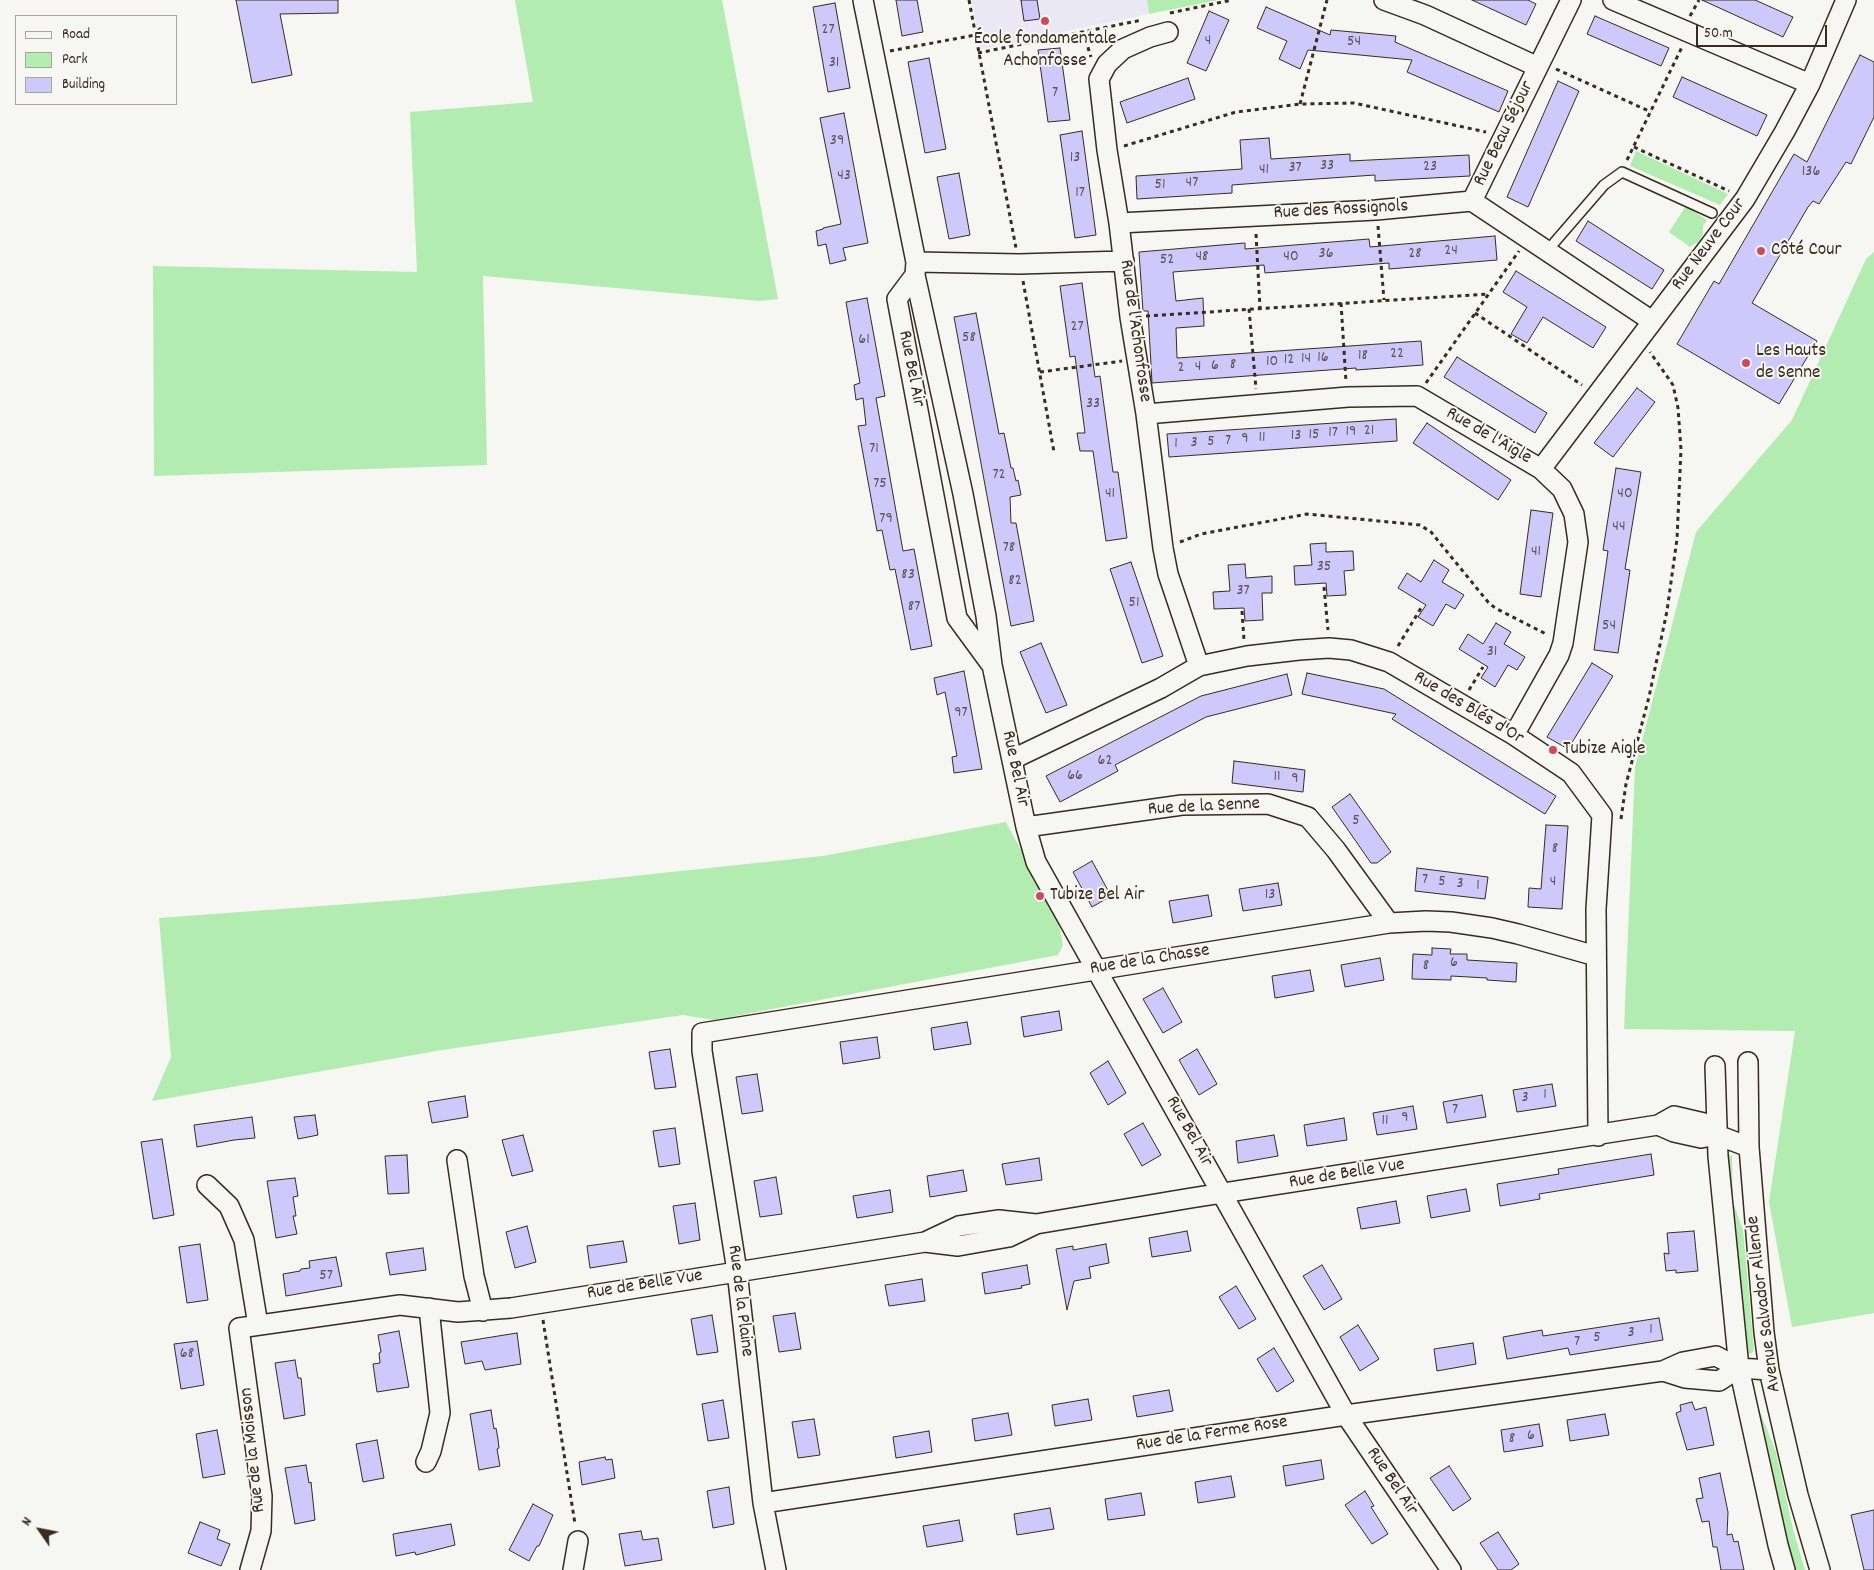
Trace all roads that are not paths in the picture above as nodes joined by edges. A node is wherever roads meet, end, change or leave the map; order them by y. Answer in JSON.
{"nodes":[{"id":1,"x":863,"y":0,"type":"edge"},
{"id":2,"x":1384,"y":0,"type":"edge"},
{"id":3,"x":1571,"y":0,"type":"edge"},
{"id":4,"x":1613,"y":0,"type":"edge"},
{"id":5,"x":1846,"y":0,"type":"edge"},
{"id":6,"x":1167,"y":23,"type":"road end"},
{"id":7,"x":1539,"y":65,"type":"junction"},
{"id":8,"x":1810,"y":84,"type":"junction"},
{"id":9,"x":1472,"y":201,"type":"junction"},
{"id":10,"x":1712,"y":213,"type":"dead end"},
{"id":11,"x":1119,"y":223,"type":"junction"},
{"id":12,"x":1547,"y":252,"type":"junction"},
{"id":13,"x":1124,"y":261,"type":"junction"},
{"id":14,"x":916,"y":268,"type":"junction"},
{"id":15,"x":1652,"y":321,"type":"junction"},
{"id":16,"x":1146,"y":414,"type":"junction"},
{"id":17,"x":1541,"y":469,"type":"junction"},
{"id":18,"x":992,"y":665,"type":"junction"},
{"id":19,"x":1199,"y":666,"type":"junction"},
{"id":20,"x":1514,"y":735,"type":"junction"},
{"id":21,"x":1013,"y":759,"type":"junction"},
{"id":22,"x":1026,"y":827,"type":"junction"},
{"id":23,"x":1390,"y":923,"type":"junction"},
{"id":24,"x":1596,"y":956,"type":"junction"},
{"id":25,"x":1096,"y":969,"type":"junction"},
{"id":26,"x":702,"y":1033,"type":"joint"},
{"id":27,"x":1748,"y":1062,"type":"dead end"},
{"id":28,"x":1715,"y":1066,"type":"dead end"},
{"id":29,"x":1717,"y":1135,"type":"junction"},
{"id":30,"x":1598,"y":1136,"type":"junction"},
{"id":31,"x":1749,"y":1147,"type":"junction"},
{"id":32,"x":458,"y":1160,"type":"dead end"},
{"id":33,"x":207,"y":1185,"type":"dead end"},
{"id":34,"x":1224,"y":1194,"type":"junction"},
{"id":35,"x":737,"y":1271,"type":"junction"},
{"id":36,"x":429,"y":1308,"type":"junction"},
{"id":37,"x":483,"y":1311,"type":"junction"},
{"id":38,"x":258,"y":1326,"type":"junction"},
{"id":39,"x":239,"y":1328,"type":"joint"},
{"id":40,"x":1739,"y":1368,"type":"junction"},
{"id":41,"x":1769,"y":1370,"type":"junction"},
{"id":42,"x":1346,"y":1415,"type":"junction"},
{"id":43,"x":426,"y":1462,"type":"dead end"},
{"id":44,"x":763,"y":1503,"type":"junction"},
{"id":45,"x":578,"y":1542,"type":"road end"},
{"id":46,"x":250,"y":1570,"type":"edge"},
{"id":47,"x":574,"y":1570,"type":"edge"},
{"id":48,"x":776,"y":1570,"type":"edge"},
{"id":49,"x":1451,"y":1570,"type":"edge"},
{"id":50,"x":1786,"y":1570,"type":"edge"},
{"id":51,"x":1820,"y":1570,"type":"edge"}],
"edges":[{"from":1,"to":14,"type":"street","name":"Rue Bel Air"},
{"from":2,"to":7,"type":"street","name":"Rue Beau Séjour"},
{"from":3,"to":7,"type":"street","name":"Rue Beau Séjour"},
{"from":4,"to":8,"type":"street"},
{"from":5,"to":8,"type":"street","name":"Rue Neuve Cour"},
{"from":6,"to":11,"type":"street","name":"Rue de l'Achonfosse"},
{"from":7,"to":9,"type":"street","name":"Rue Beau Séjour"},
{"from":8,"to":15,"type":"street","name":"Rue Neuve Cour"},
{"from":9,"to":11,"type":"street","name":"Rue des Rossignols"},
{"from":9,"to":12,"type":"street"},
{"from":10,"to":12,"type":"lane"},
{"from":11,"to":13,"type":"street","name":"Rue de l'Achonfosse"},
{"from":12,"to":15,"type":"street"},
{"from":13,"to":14,"type":"street"},
{"from":13,"to":16,"type":"street","name":"Rue de l'Achonfosse"},
{"from":14,"to":18,"type":"street","name":"Rue Bel Air"},
{"from":14,"to":18,"type":"street","name":"Rue Bel Air"},
{"from":15,"to":17,"type":"street","name":"Rue Neuve Cour"},
{"from":16,"to":17,"type":"street","name":"Rue de l'Aigle"},
{"from":16,"to":19,"type":"street","name":"Rue de l'Achonfosse"},
{"from":17,"to":20,"type":"street","name":"Rue de l'Aigle"},
{"from":18,"to":21,"type":"street","name":"Rue Bel Air"},
{"from":19,"to":20,"type":"street","name":"Rue des Blés d'Or"},
{"from":19,"to":21,"type":"street","name":"Rue des Blés d'Or"},
{"from":20,"to":24,"type":"street","name":"Rue des Blés d'Or"},
{"from":21,"to":22,"type":"street","name":"Rue Bel Air"},
{"from":22,"to":23,"type":"street","name":"Rue de la Senne"},
{"from":22,"to":25,"type":"street","name":"Rue Bel Air"},
{"from":23,"to":24,"type":"street","name":"Rue de la Chasse"},
{"from":23,"to":25,"type":"street","name":"Rue de la Chasse"},
{"from":24,"to":30,"type":"street","name":"Rue des Blés d'Or"},
{"from":25,"to":26,"type":"street","name":"Rue de la Chasse"},
{"from":25,"to":34,"type":"street","name":"Rue Bel Air"},
{"from":26,"to":35,"type":"street","name":"Rue de la Plaine"},
{"from":27,"to":31,"type":"street","name":"Avenue Salvador Allende"},
{"from":28,"to":29,"type":"street","name":"Avenue Salvador Allende"},
{"from":29,"to":30,"type":"street","name":"Rue de Belle Vue"},
{"from":29,"to":31,"type":"street","name":"Rue de Belle Vue"},
{"from":29,"to":40,"type":"street","name":"Avenue Salvador Allende"},
{"from":30,"to":34,"type":"street","name":"Rue de Belle Vue"},
{"from":31,"to":41,"type":"street","name":"Avenue Salvador Allende"},
{"from":32,"to":37,"type":"street"},
{"from":33,"to":38,"type":"street"},
{"from":34,"to":35,"type":"street","name":"Rue de Belle Vue"},
{"from":34,"to":42,"type":"street","name":"Rue Bel Air"},
{"from":35,"to":37,"type":"street","name":"Rue de Belle Vue"},
{"from":35,"to":44,"type":"street","name":"Rue de la Plaine"},
{"from":36,"to":37,"type":"street","name":"Rue de Belle Vue"},
{"from":36,"to":38,"type":"street","name":"Rue de Belle Vue"},
{"from":36,"to":43,"type":"street"},
{"from":38,"to":39,"type":"street","name":"Rue de Belle Vue"},
{"from":39,"to":46,"type":"street","name":"Rue de la Moisson"},
{"from":40,"to":41,"type":"street","name":"Rue de la Ferme Rose"},
{"from":40,"to":42,"type":"street","name":"Rue de la Ferme Rose"},
{"from":40,"to":50,"type":"street","name":"Avenue Salvador Allende"},
{"from":41,"to":51,"type":"street","name":"Avenue Salvador Allende"},
{"from":42,"to":44,"type":"street","name":"Rue de la Ferme Rose"},
{"from":42,"to":49,"type":"street","name":"Rue Bel Air"},
{"from":44,"to":48,"type":"street","name":"Rue de la Plaine"},
{"from":45,"to":47,"type":"street"}]}
